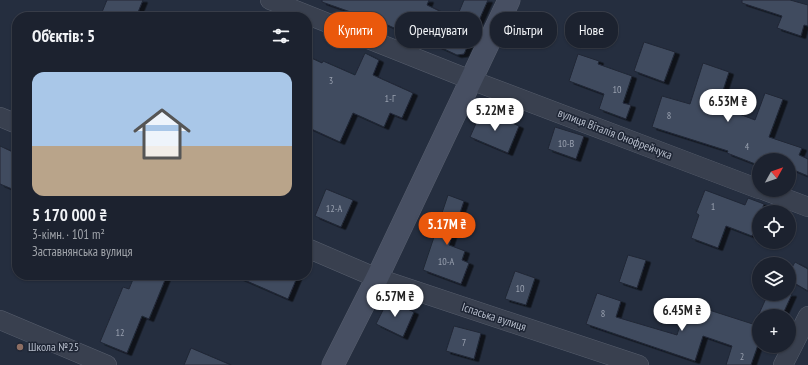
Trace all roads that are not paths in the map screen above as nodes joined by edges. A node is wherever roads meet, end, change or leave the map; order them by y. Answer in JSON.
{"nodes":[{"id":1,"x":270,"y":0,"type":"edge"},
{"id":2,"x":509,"y":0,"type":"edge"},
{"id":3,"x":300,"y":12,"type":"edge"},
{"id":4,"x":312,"y":17,"type":"edge"},
{"id":5,"x":471,"y":80,"type":"junction"},
{"id":6,"x":0,"y":117,"type":"edge"},
{"id":7,"x":12,"y":122,"type":"edge"},
{"id":8,"x":752,"y":185,"type":"edge"},
{"id":9,"x":782,"y":197,"type":"edge"},
{"id":10,"x":808,"y":207,"type":"edge"},
{"id":11,"x":312,"y":250,"type":"edge"},
{"id":12,"x":377,"y":278,"type":"junction"},
{"id":13,"x":808,"y":316,"type":"edge"},
{"id":14,"x":0,"y":320,"type":"edge"},
{"id":15,"x":107,"y":365,"type":"edge"},
{"id":16,"x":333,"y":365,"type":"edge"},
{"id":17,"x":638,"y":365,"type":"edge"},
{"id":18,"x":783,"y":365,"type":"edge"}],
"edges":[{"from":1,"to":3,"type":"street","name":"вулиця Віталія Онофрейчука"},
{"from":2,"to":5,"type":"street"},
{"from":4,"to":5,"type":"street","name":"вулиця Віталія Онофрейчука"},
{"from":5,"to":8,"type":"street","name":"вулиця Віталія Онофрейчука"},
{"from":5,"to":12,"type":"street"},
{"from":6,"to":7,"type":"street"},
{"from":9,"to":10,"type":"street"},
{"from":11,"to":12,"type":"street","name":"Іспаська вулиця"},
{"from":12,"to":16,"type":"street"},
{"from":12,"to":17,"type":"street","name":"Іспаська вулиця"},
{"from":13,"to":18,"type":"street"},
{"from":14,"to":15,"type":"street"}]}
